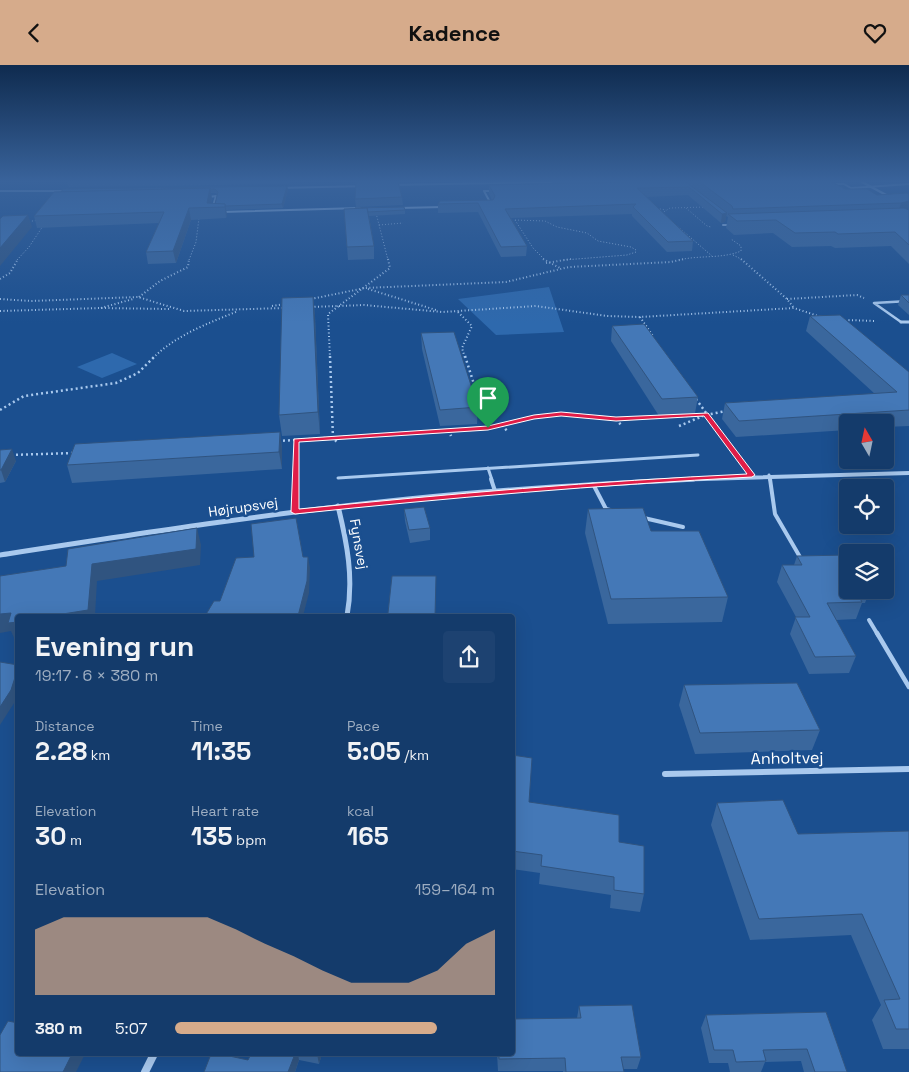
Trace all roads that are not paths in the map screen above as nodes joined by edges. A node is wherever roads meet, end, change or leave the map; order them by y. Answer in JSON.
{"nodes":[{"id":1,"x":909,"y":301,"type":"edge"},
{"id":2,"x":901,"y":322,"type":"joint"},
{"id":3,"x":909,"y":322,"type":"edge"},
{"id":4,"x":698,"y":455,"type":"dead end"},
{"id":5,"x":488,"y":468,"type":"junction"},
{"id":6,"x":909,"y":473,"type":"edge"},
{"id":7,"x":769,"y":475,"type":"junction"},
{"id":8,"x":338,"y":478,"type":"dead end"},
{"id":9,"x":593,"y":484,"type":"junction"},
{"id":10,"x":495,"y":491,"type":"junction"},
{"id":11,"x":338,"y":506,"type":"junction"},
{"id":12,"x":615,"y":511,"type":"edge"},
{"id":13,"x":635,"y":516,"type":"edge"},
{"id":14,"x":683,"y":527,"type":"dead end"},
{"id":15,"x":0,"y":555,"type":"edge"},
{"id":16,"x":800,"y":557,"type":"edge"},
{"id":17,"x":347,"y":614,"type":"edge"},
{"id":18,"x":869,"y":620,"type":"dead end"},
{"id":19,"x":909,"y":687,"type":"edge"},
{"id":20,"x":909,"y":769,"type":"edge"},
{"id":21,"x":665,"y":773,"type":"dead end"},
{"id":22,"x":153,"y":1056,"type":"edge"},
{"id":23,"x":145,"y":1072,"type":"edge"}],
"edges":[{"from":1,"to":2,"type":"lane"},
{"from":2,"to":3,"type":"street"},
{"from":4,"to":5,"type":"lane"},
{"from":5,"to":8,"type":"lane"},
{"from":5,"to":10,"type":"lane"},
{"from":6,"to":7,"type":"street","name":"Højrupsvej"},
{"from":7,"to":9,"type":"street","name":"Højrupsvej"},
{"from":7,"to":16,"type":"lane"},
{"from":9,"to":10,"type":"street","name":"Højrupsvej"},
{"from":9,"to":12,"type":"lane"},
{"from":10,"to":11,"type":"street","name":"Højrupsvej"},
{"from":11,"to":15,"type":"street","name":"Højrupsvej"},
{"from":11,"to":17,"type":"street","name":"Fynsvej"},
{"from":13,"to":14,"type":"lane"},
{"from":18,"to":19,"type":"lane"},
{"from":20,"to":21,"type":"street","name":"Anholtvej"},
{"from":22,"to":23,"type":"street"}]}
